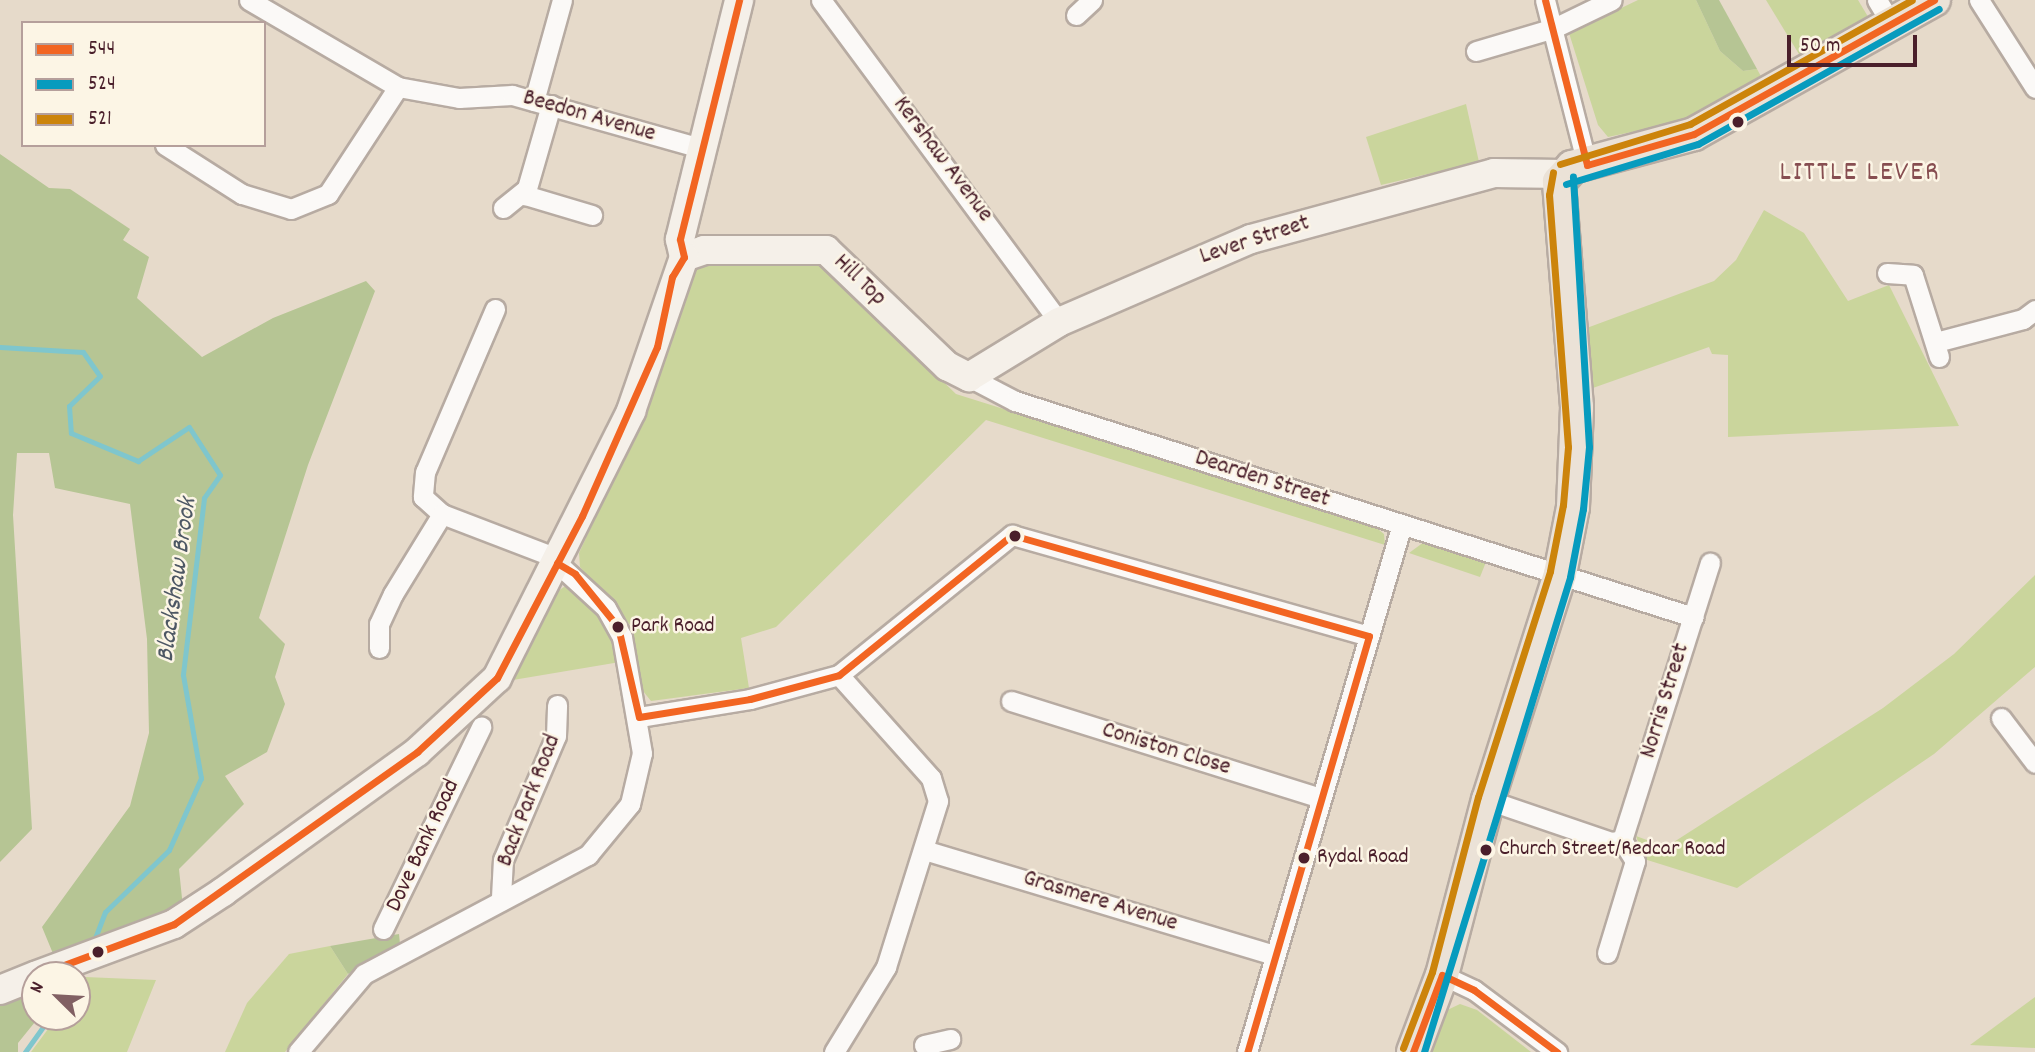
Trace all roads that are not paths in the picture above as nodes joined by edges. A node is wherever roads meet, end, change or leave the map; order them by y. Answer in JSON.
{"nodes":[{"id":1,"x":249,"y":0,"type":"edge"},
{"id":2,"x":562,"y":0,"type":"edge"},
{"id":3,"x":739,"y":0,"type":"edge"},
{"id":4,"x":821,"y":0,"type":"edge"},
{"id":5,"x":1092,"y":0,"type":"edge"},
{"id":6,"x":1545,"y":0,"type":"edge"},
{"id":7,"x":1612,"y":0,"type":"edge"},
{"id":8,"x":1934,"y":0,"type":"edge"},
{"id":9,"x":1979,"y":0,"type":"edge"},
{"id":10,"x":1884,"y":12,"type":"edge"},
{"id":11,"x":1076,"y":15,"type":"dead end"},
{"id":12,"x":1554,"y":28,"type":"junction"},
{"id":13,"x":1476,"y":51,"type":"dead end"},
{"id":14,"x":2034,"y":86,"type":"edge"},
{"id":15,"x":398,"y":87,"type":"junction"},
{"id":16,"x":543,"y":103,"type":"junction"},
{"id":17,"x":168,"y":147,"type":"edge"},
{"id":18,"x":701,"y":148,"type":"junction"},
{"id":19,"x":1575,"y":169,"type":"junction"},
{"id":20,"x":525,"y":190,"type":"junction"},
{"id":21,"x":503,"y":208,"type":"dead end"},
{"id":22,"x":592,"y":215,"type":"dead end"},
{"id":23,"x":684,"y":257,"type":"junction"},
{"id":24,"x":1887,"y":273,"type":"dead end"},
{"id":25,"x":495,"y":309,"type":"dead end"},
{"id":26,"x":2035,"y":310,"type":"edge"},
{"id":27,"x":1059,"y":322,"type":"junction"},
{"id":28,"x":969,"y":377,"type":"junction"},
{"id":29,"x":442,"y":514,"type":"junction"},
{"id":30,"x":1402,"y":524,"type":"junction"},
{"id":31,"x":558,"y":561,"type":"junction"},
{"id":32,"x":1710,"y":563,"type":"dead end"},
{"id":33,"x":1560,"y":573,"type":"junction"},
{"id":34,"x":1693,"y":617,"type":"junction"},
{"id":35,"x":1369,"y":636,"type":"junction"},
{"id":36,"x":379,"y":648,"type":"dead end"},
{"id":37,"x":839,"y":675,"type":"junction"},
{"id":38,"x":1011,"y":701,"type":"dead end"},
{"id":39,"x":557,"y":705,"type":"dead end"},
{"id":40,"x":639,"y":717,"type":"junction"},
{"id":41,"x":2001,"y":718,"type":"dead end"},
{"id":42,"x":452,"y":723,"type":"junction"},
{"id":43,"x":481,"y":727,"type":"dead end"},
{"id":44,"x":464,"y":761,"type":"junction"},
{"id":45,"x":2035,"y":763,"type":"edge"},
{"id":46,"x":1321,"y":798,"type":"junction"},
{"id":47,"x":1488,"y":800,"type":"junction"},
{"id":48,"x":1622,"y":840,"type":"junction"},
{"id":49,"x":924,"y":850,"type":"junction"},
{"id":50,"x":500,"y":897,"type":"junction"},
{"id":51,"x":383,"y":929,"type":"dead end"},
{"id":52,"x":1607,"y":953,"type":"dead end"},
{"id":53,"x":1275,"y":955,"type":"junction"},
{"id":54,"x":74,"y":961,"type":"edge"},
{"id":55,"x":1442,"y":975,"type":"junction"},
{"id":56,"x":21,"y":982,"type":"edge"},
{"id":57,"x":0,"y":990,"type":"edge"},
{"id":58,"x":950,"y":1039,"type":"dead end"},
{"id":59,"x":924,"y":1042,"type":"edge"},
{"id":60,"x":298,"y":1052,"type":"edge"},
{"id":61,"x":834,"y":1052,"type":"edge"},
{"id":62,"x":1247,"y":1052,"type":"edge"},
{"id":63,"x":1413,"y":1052,"type":"edge"},
{"id":64,"x":1557,"y":1052,"type":"edge"}],
"edges":[{"from":1,"to":15,"type":"street","name":"Beedon Avenue"},
{"from":2,"to":16,"type":"street"},
{"from":3,"to":18,"type":"main road"},
{"from":4,"to":27,"type":"street","name":"Kershaw Avenue"},
{"from":5,"to":11,"type":"street"},
{"from":6,"to":12,"type":"street"},
{"from":7,"to":12,"type":"street"},
{"from":8,"to":10,"type":"main road"},
{"from":9,"to":14,"type":"street"},
{"from":10,"to":19,"type":"main road"},
{"from":12,"to":13,"type":"street"},
{"from":12,"to":19,"type":"street"},
{"from":15,"to":16,"type":"street","name":"Beedon Avenue"},
{"from":15,"to":17,"type":"street"},
{"from":16,"to":18,"type":"street","name":"Beedon Avenue"},
{"from":16,"to":20,"type":"street"},
{"from":18,"to":23,"type":"main road"},
{"from":19,"to":27,"type":"main road","name":"Lever Street"},
{"from":19,"to":33,"type":"main road"},
{"from":20,"to":21,"type":"street"},
{"from":20,"to":22,"type":"street"},
{"from":23,"to":28,"type":"main road","name":"Hill Top"},
{"from":23,"to":31,"type":"main road"},
{"from":24,"to":26,"type":"street"},
{"from":25,"to":29,"type":"street"},
{"from":27,"to":28,"type":"main road","name":"Lever Street"},
{"from":28,"to":30,"type":"street","name":"Dearden Street"},
{"from":29,"to":31,"type":"street"},
{"from":29,"to":36,"type":"street"},
{"from":30,"to":33,"type":"street","name":"Dearden Street"},
{"from":30,"to":35,"type":"street"},
{"from":31,"to":40,"type":"street"},
{"from":31,"to":42,"type":"main road"},
{"from":32,"to":34,"type":"street","name":"Norris Street"},
{"from":33,"to":34,"type":"street","name":"Dearden Street"},
{"from":33,"to":47,"type":"main road"},
{"from":34,"to":48,"type":"street","name":"Norris Street"},
{"from":35,"to":37,"type":"street"},
{"from":35,"to":46,"type":"street"},
{"from":37,"to":40,"type":"street"},
{"from":37,"to":49,"type":"street"},
{"from":38,"to":46,"type":"street","name":"Coniston Close"},
{"from":39,"to":50,"type":"street","name":"Back Park Road"},
{"from":40,"to":50,"type":"street"},
{"from":41,"to":45,"type":"street"},
{"from":42,"to":44,"type":"street","name":"Dove Bank Road"},
{"from":42,"to":54,"type":"main road"},
{"from":43,"to":44,"type":"street","name":"Dove Bank Road"},
{"from":44,"to":51,"type":"street","name":"Dove Bank Road"},
{"from":46,"to":53,"type":"street"},
{"from":47,"to":48,"type":"street"},
{"from":47,"to":55,"type":"main road"},
{"from":48,"to":52,"type":"street"},
{"from":49,"to":53,"type":"street","name":"Grasmere Avenue"},
{"from":49,"to":61,"type":"street"},
{"from":50,"to":60,"type":"street"},
{"from":53,"to":62,"type":"street"},
{"from":55,"to":63,"type":"main road"},
{"from":55,"to":64,"type":"street"},
{"from":56,"to":57,"type":"main road"},
{"from":58,"to":59,"type":"street"}]}
